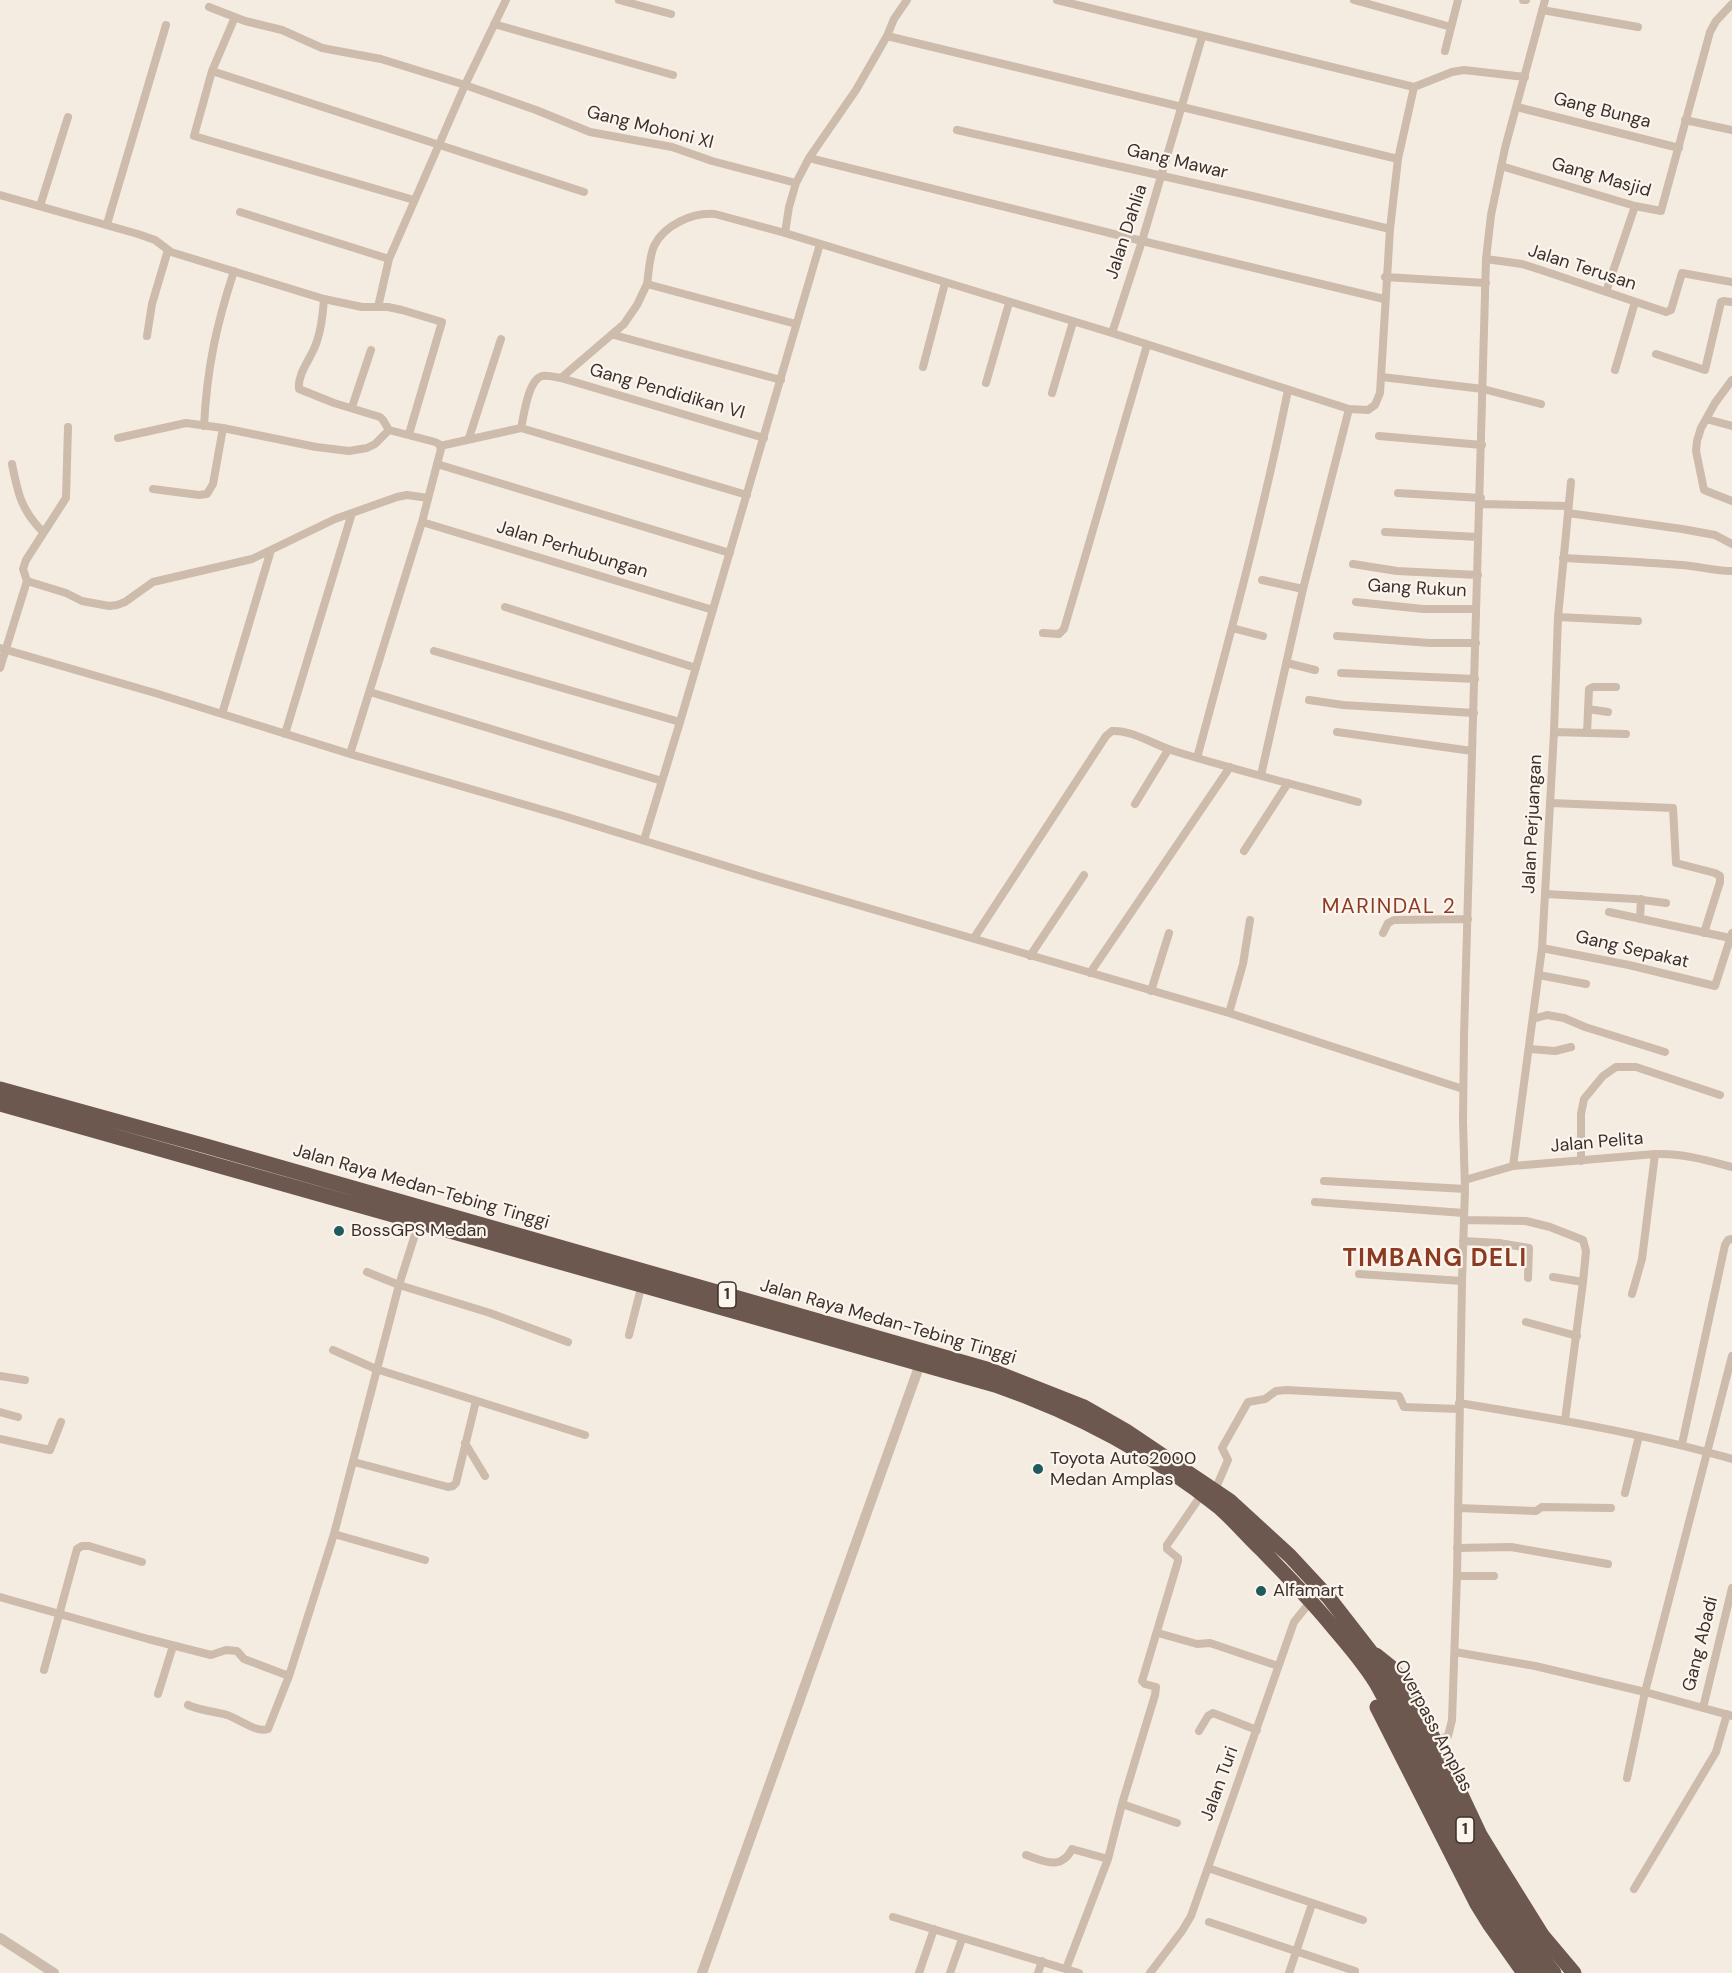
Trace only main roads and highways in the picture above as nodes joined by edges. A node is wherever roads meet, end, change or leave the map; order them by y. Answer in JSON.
{"nodes":[{"id":1,"x":0,"y":1089,"type":"edge"},
{"id":2,"x":0,"y":1104,"type":"edge"},
{"id":3,"x":1208,"y":1492,"type":"junction"},
{"id":4,"x":1371,"y":1652,"type":"junction"},
{"id":5,"x":1355,"y":1654,"type":"junction"},
{"id":6,"x":1383,"y":1684,"type":"junction"},
{"id":7,"x":1524,"y":1973,"type":"edge"},
{"id":8,"x":1538,"y":1973,"type":"edge"},
{"id":9,"x":1554,"y":1973,"type":"edge"},
{"id":10,"x":1574,"y":1973,"type":"edge"}],
"edges":[{"from":1,"to":3,"type":"highway","name":"Jalan Raya Medan-Tebing Tinggi","number":"1"},
{"from":2,"to":3,"type":"highway","name":"Jalan Raya Medan-Tebing Tinggi","number":"1"},
{"from":3,"to":4,"type":"highway","name":"Jalan Raya Medan-Tebing Tinggi","number":"1"},
{"from":3,"to":5,"type":"highway","name":"Jalan Raya Medan-Tebing Tinggi","number":"1"},
{"from":4,"to":6,"type":"highway","name":"Overpass Amplas","number":"1"},
{"from":4,"to":10,"type":"highway"},
{"from":5,"to":6,"type":"highway","name":"Overpass Amplas","number":"1"},
{"from":5,"to":7,"type":"highway"},
{"from":6,"to":8,"type":"highway","name":"Overpass Amplas","number":"1"},
{"from":6,"to":9,"type":"highway","name":"Overpass Amplas","number":"1"}]}
